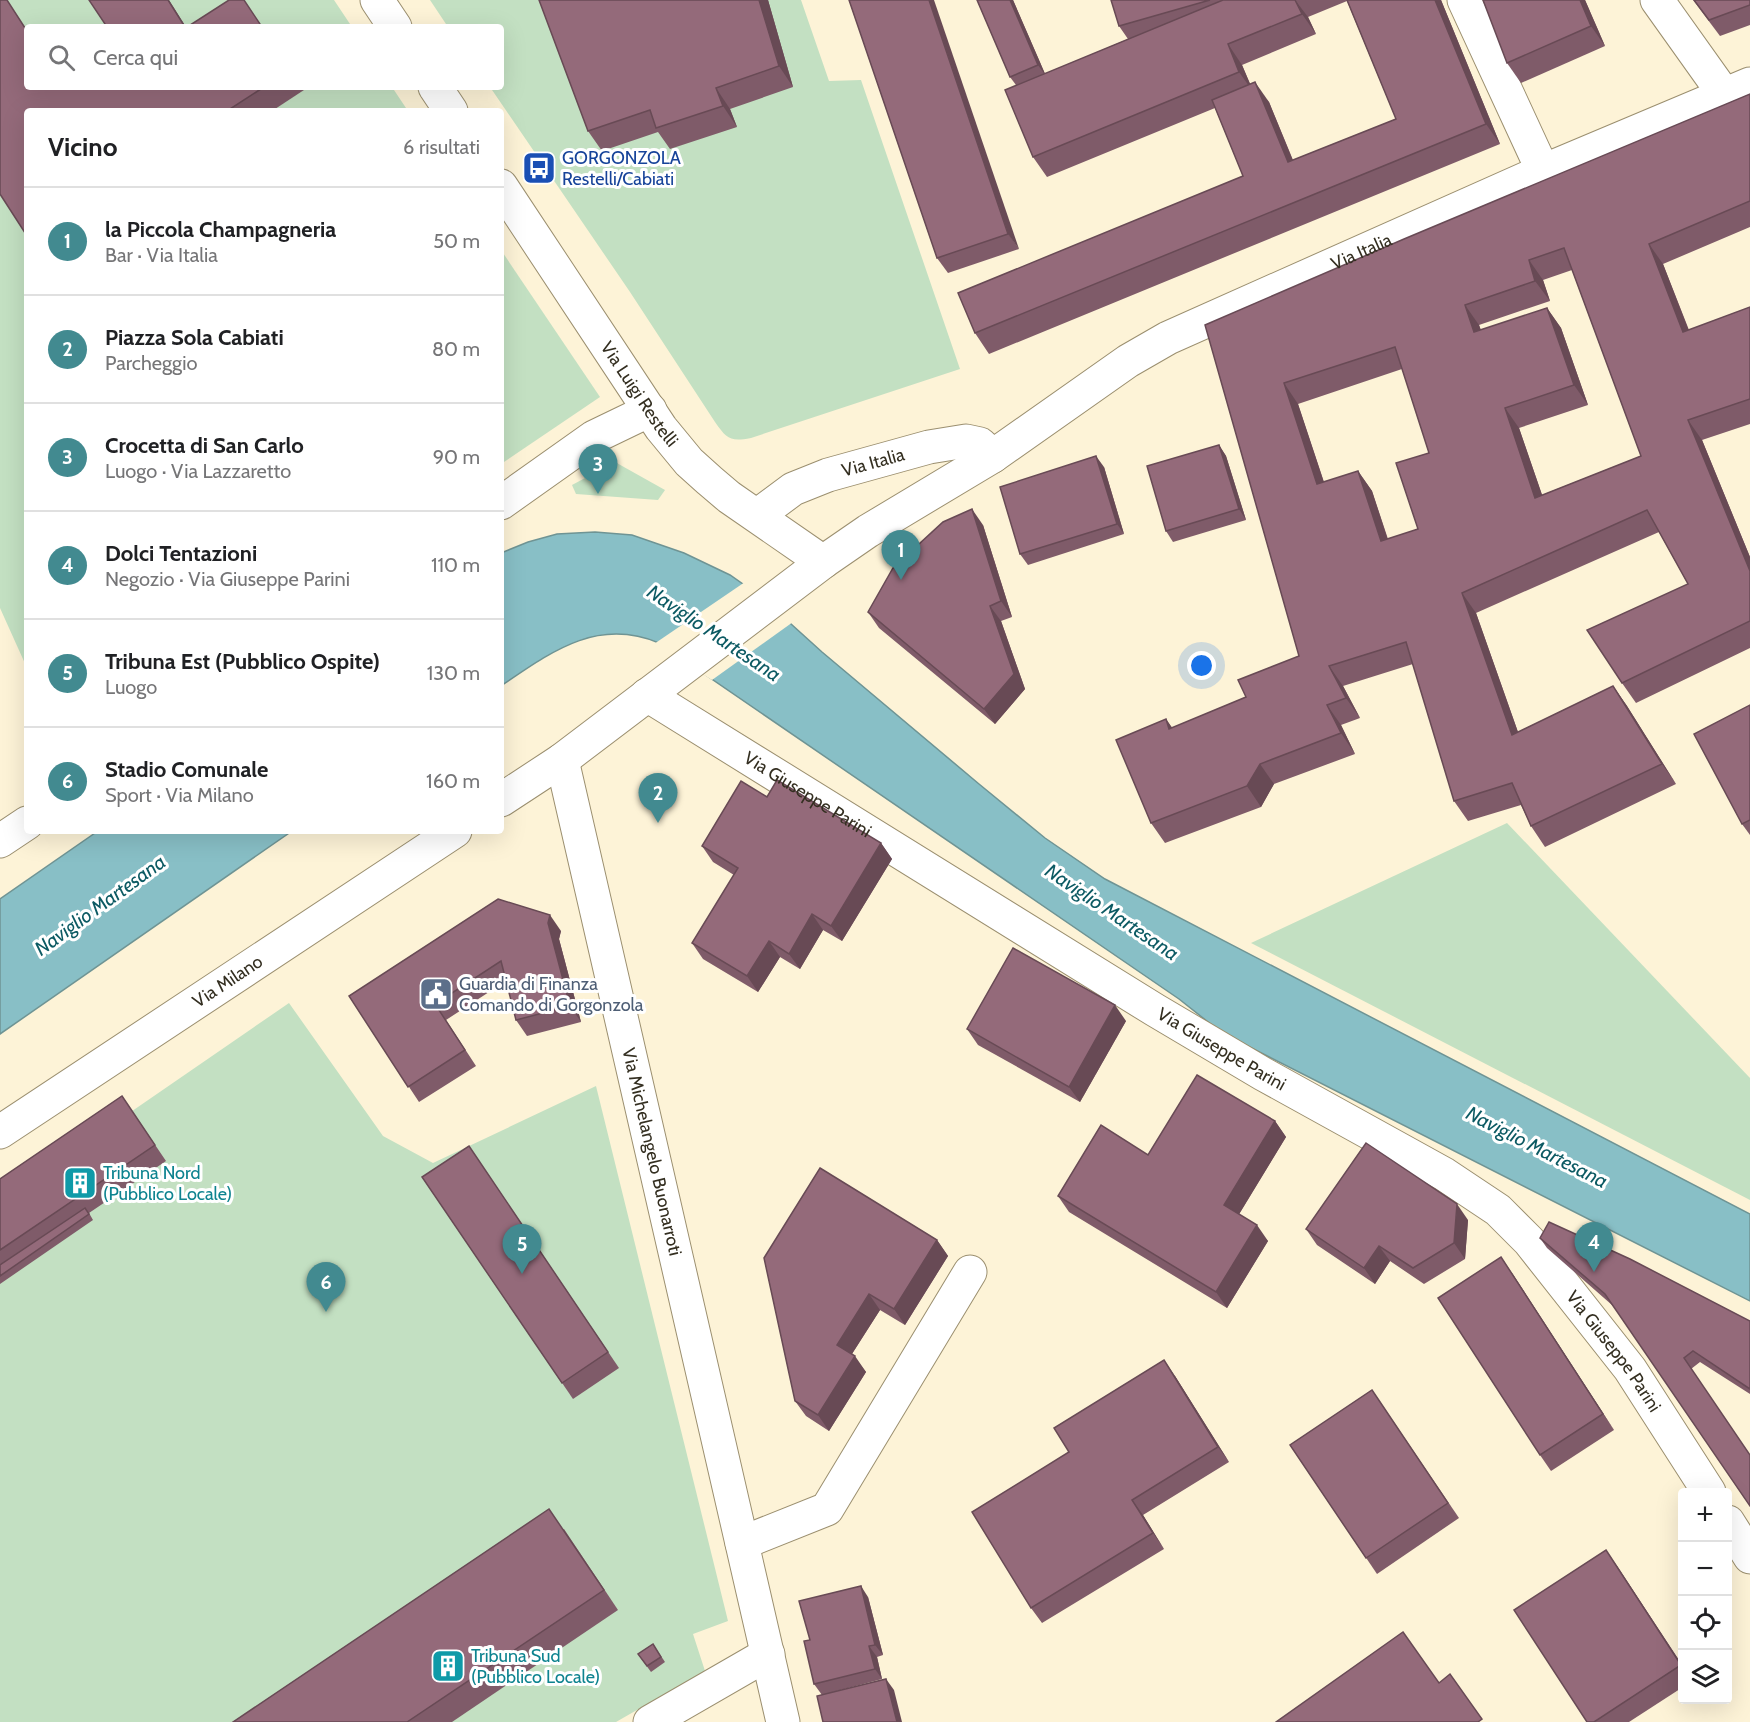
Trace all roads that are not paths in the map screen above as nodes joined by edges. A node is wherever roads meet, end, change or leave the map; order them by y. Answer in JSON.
{"nodes":[{"id":1,"x":377,"y":0,"type":"edge"},
{"id":2,"x":1464,"y":0,"type":"edge"},
{"id":3,"x":1657,"y":0,"type":"edge"},
{"id":4,"x":393,"y":24,"type":"edge"},
{"id":5,"x":1737,"y":89,"type":"edge"},
{"id":6,"x":437,"y":90,"type":"edge"},
{"id":7,"x":449,"y":108,"type":"edge"},
{"id":8,"x":1543,"y":171,"type":"junction"},
{"id":9,"x":504,"y":191,"type":"edge"},
{"id":10,"x":650,"y":410,"type":"junction"},
{"id":11,"x":993,"y":456,"type":"junction"},
{"id":12,"x":504,"y":500,"type":"edge"},
{"id":13,"x":758,"y":515,"type":"junction"},
{"id":14,"x":824,"y":562,"type":"junction"},
{"id":15,"x":648,"y":695,"type":"junction"},
{"id":16,"x":562,"y":760,"type":"junction"},
{"id":17,"x":504,"y":798,"type":"edge"},
{"id":18,"x":24,"y":825,"type":"edge"},
{"id":19,"x":449,"y":834,"type":"edge"},
{"id":20,"x":0,"y":842,"type":"edge"},
{"id":21,"x":0,"y":1132,"type":"edge"},
{"id":22,"x":970,"y":1272,"type":"dead end"},
{"id":23,"x":1705,"y":1488,"type":"edge"},
{"id":24,"x":1732,"y":1528,"type":"edge"},
{"id":25,"x":742,"y":1543,"type":"junction"},
{"id":26,"x":1750,"y":1557,"type":"edge"},
{"id":27,"x":768,"y":1654,"type":"junction"},
{"id":28,"x":650,"y":1722,"type":"edge"},
{"id":29,"x":783,"y":1722,"type":"edge"}],
"edges":[{"from":1,"to":4,"type":"street"},
{"from":2,"to":8,"type":"street"},
{"from":3,"to":5,"type":"street"},
{"from":5,"to":8,"type":"street","name":"Via Italia"},
{"from":6,"to":7,"type":"street"},
{"from":8,"to":11,"type":"street","name":"Via Italia"},
{"from":9,"to":10,"type":"street","name":"Via Luigi Restelli"},
{"from":10,"to":12,"type":"street"},
{"from":10,"to":13,"type":"street","name":"Via Luigi Restelli"},
{"from":11,"to":13,"type":"street","name":"Via Italia"},
{"from":11,"to":14,"type":"street","name":"Via Italia"},
{"from":13,"to":14,"type":"street","name":"Via Luigi Restelli"},
{"from":14,"to":15,"type":"street","name":"Via Italia"},
{"from":15,"to":16,"type":"street"},
{"from":15,"to":23,"type":"street","name":"Via Giuseppe Parini"},
{"from":16,"to":17,"type":"street"},
{"from":16,"to":25,"type":"street","name":"Via Michelangelo Buonarroti"},
{"from":18,"to":20,"type":"street"},
{"from":19,"to":21,"type":"street","name":"Via Milano"},
{"from":22,"to":25,"type":"street"},
{"from":24,"to":26,"type":"street"},
{"from":25,"to":27,"type":"street","name":"Via Michelangelo Buonarroti"},
{"from":27,"to":28,"type":"street"},
{"from":27,"to":29,"type":"street","name":"Via Michelangelo Buonarroti"}]}
